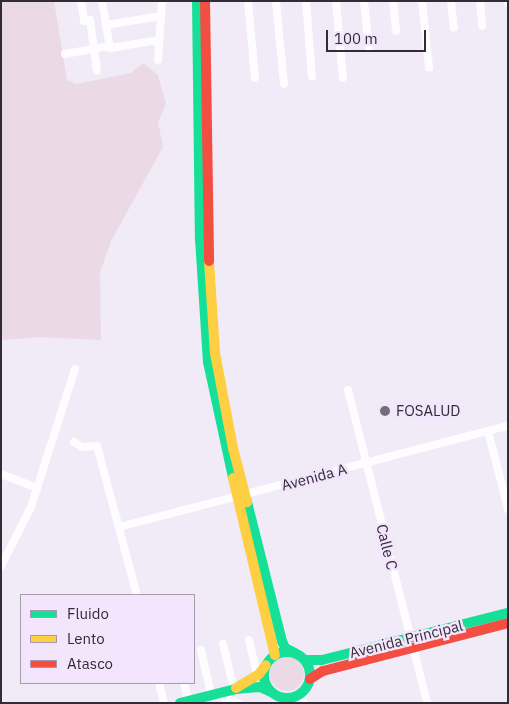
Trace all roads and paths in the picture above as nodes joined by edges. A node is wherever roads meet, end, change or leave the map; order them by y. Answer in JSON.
{"nodes":[{"id":1,"x":81,"y":1,"type":"edge"},
{"id":2,"x":102,"y":1,"type":"edge"},
{"id":3,"x":162,"y":1,"type":"edge"},
{"id":4,"x":196,"y":1,"type":"edge"},
{"id":5,"x":205,"y":1,"type":"edge"},
{"id":6,"x":248,"y":1,"type":"edge"},
{"id":7,"x":276,"y":1,"type":"edge"},
{"id":8,"x":306,"y":1,"type":"edge"},
{"id":9,"x":336,"y":1,"type":"edge"},
{"id":10,"x":364,"y":1,"type":"edge"},
{"id":11,"x":393,"y":1,"type":"edge"},
{"id":12,"x":422,"y":1,"type":"edge"},
{"id":13,"x":452,"y":1,"type":"edge"},
{"id":14,"x":480,"y":1,"type":"edge"},
{"id":15,"x":161,"y":16,"type":"junction"},
{"id":16,"x":106,"y":25,"type":"junction"},
{"id":17,"x":482,"y":26,"type":"dead end"},
{"id":18,"x":454,"y":28,"type":"dead end"},
{"id":19,"x":396,"y":31,"type":"dead end"},
{"id":20,"x":159,"y":40,"type":"junction"},
{"id":21,"x":110,"y":46,"type":"junction"},
{"id":22,"x":369,"y":48,"type":"dead end"},
{"id":23,"x":94,"y":49,"type":"junction"},
{"id":24,"x":65,"y":54,"type":"dead end"},
{"id":25,"x":158,"y":60,"type":"dead end"},
{"id":26,"x":429,"y":68,"type":"dead end"},
{"id":27,"x":97,"y":71,"type":"dead end"},
{"id":28,"x":312,"y":77,"type":"dead end"},
{"id":29,"x":255,"y":78,"type":"dead end"},
{"id":30,"x":343,"y":78,"type":"dead end"},
{"id":31,"x":284,"y":84,"type":"dead end"},
{"id":32,"x":75,"y":369,"type":"dead end"},
{"id":33,"x":348,"y":390,"type":"dead end"},
{"id":34,"x":508,"y":426,"type":"edge"},
{"id":35,"x":488,"y":432,"type":"junction"},
{"id":36,"x":74,"y":442,"type":"dead end"},
{"id":37,"x":366,"y":463,"type":"junction"},
{"id":38,"x":1,"y":474,"type":"edge"},
{"id":39,"x":37,"y":488,"type":"junction"},
{"id":40,"x":241,"y":496,"type":"junction"},
{"id":41,"x":508,"y":509,"type":"edge"},
{"id":42,"x":119,"y":527,"type":"junction"},
{"id":43,"x":1,"y":566,"type":"edge"},
{"id":44,"x":137,"y":594,"type":"edge"},
{"id":45,"x":508,"y":614,"type":"edge"},
{"id":46,"x":508,"y":623,"type":"edge"},
{"id":47,"x":249,"y":640,"type":"dead end"},
{"id":48,"x":412,"y":642,"type":"junction"},
{"id":49,"x":223,"y":644,"type":"dead end"},
{"id":50,"x":201,"y":650,"type":"dead end"},
{"id":51,"x":295,"y":653,"type":"junction"},
{"id":52,"x":275,"y":655,"type":"junction"},
{"id":53,"x":304,"y":660,"type":"junction"},
{"id":54,"x":267,"y":664,"type":"junction"},
{"id":55,"x":258,"y":676,"type":"junction"},
{"id":56,"x":310,"y":679,"type":"junction"},
{"id":57,"x":159,"y":684,"type":"edge"},
{"id":58,"x":184,"y":684,"type":"edge"},
{"id":59,"x":233,"y":690,"type":"junction"},
{"id":60,"x":304,"y":691,"type":"junction"},
{"id":61,"x":213,"y":694,"type":"junction"},
{"id":62,"x":280,"y":698,"type":"edge"},
{"id":63,"x":184,"y":702,"type":"edge"},
{"id":64,"x":164,"y":703,"type":"edge"},
{"id":65,"x":239,"y":703,"type":"edge"},
{"id":66,"x":303,"y":703,"type":"edge"},
{"id":67,"x":427,"y":703,"type":"edge"}],
"edges":[{"from":1,"to":23,"type":"street"},
{"from":2,"to":16,"type":"street"},
{"from":3,"to":15,"type":"street"},
{"from":4,"to":40,"type":"main road"},
{"from":5,"to":40,"type":"main road"},
{"from":6,"to":29,"type":"street"},
{"from":7,"to":31,"type":"street"},
{"from":8,"to":28,"type":"street"},
{"from":9,"to":30,"type":"street"},
{"from":10,"to":22,"type":"street"},
{"from":11,"to":19,"type":"street"},
{"from":12,"to":26,"type":"street"},
{"from":13,"to":18,"type":"street"},
{"from":14,"to":17,"type":"street"},
{"from":15,"to":16,"type":"street"},
{"from":15,"to":20,"type":"street"},
{"from":16,"to":21,"type":"street"},
{"from":20,"to":21,"type":"street"},
{"from":20,"to":25,"type":"street"},
{"from":21,"to":23,"type":"street"},
{"from":23,"to":24,"type":"street"},
{"from":23,"to":27,"type":"street"},
{"from":32,"to":39,"type":"street"},
{"from":33,"to":37,"type":"street","name":"Calle C"},
{"from":34,"to":35,"type":"street","name":"Avenida A"},
{"from":35,"to":37,"type":"street","name":"Avenida A"},
{"from":35,"to":41,"type":"street"},
{"from":36,"to":42,"type":"street"},
{"from":37,"to":40,"type":"street","name":"Avenida A"},
{"from":37,"to":48,"type":"street","name":"Calle C"},
{"from":38,"to":39,"type":"street"},
{"from":39,"to":43,"type":"street"},
{"from":40,"to":42,"type":"street","name":"Avenida A"},
{"from":40,"to":51,"type":"main road"},
{"from":40,"to":52,"type":"main road"},
{"from":42,"to":44,"type":"street"},
{"from":45,"to":48,"type":"main road","name":"Avenida Principal"},
{"from":46,"to":48,"type":"main road","name":"Avenida Principal"},
{"from":47,"to":55,"type":"street"},
{"from":48,"to":53,"type":"main road","name":"Avenida Principal"},
{"from":48,"to":56,"type":"main road","name":"Avenida Principal"},
{"from":48,"to":67,"type":"street","name":"Calle C"},
{"from":49,"to":59,"type":"street"},
{"from":50,"to":61,"type":"street"},
{"from":51,"to":52,"type":"main road"},
{"from":51,"to":53,"type":"main road"},
{"from":52,"to":54,"type":"main road"},
{"from":53,"to":56,"type":"main road"},
{"from":54,"to":55,"type":"main road"},
{"from":54,"to":62,"type":"main road"},
{"from":55,"to":59,"type":"main road"},
{"from":56,"to":60,"type":"main road"},
{"from":57,"to":64,"type":"street"},
{"from":58,"to":63,"type":"street"},
{"from":59,"to":61,"type":"main road"},
{"from":59,"to":62,"type":"main road"},
{"from":59,"to":65,"type":"street"},
{"from":60,"to":62,"type":"main road"},
{"from":60,"to":66,"type":"street"},
{"from":61,"to":63,"type":"main road"},
{"from":61,"to":65,"type":"street"}]}
